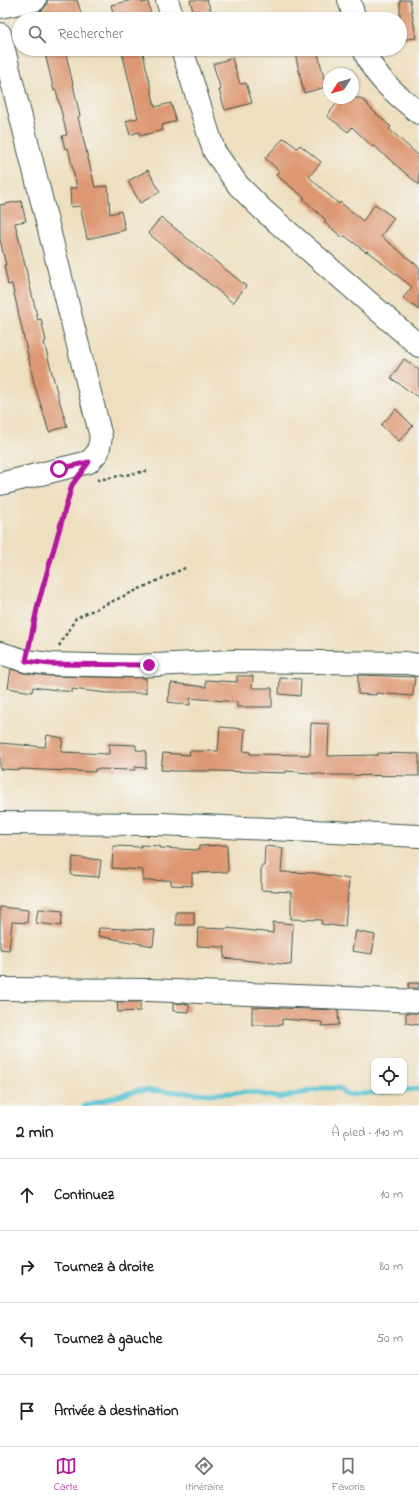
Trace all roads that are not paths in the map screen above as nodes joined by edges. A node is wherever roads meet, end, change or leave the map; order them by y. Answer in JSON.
{"nodes":[{"id":1,"x":35,"y":0,"type":"edge"},
{"id":2,"x":167,"y":0,"type":"edge"},
{"id":3,"x":349,"y":0,"type":"edge"},
{"id":4,"x":0,"y":7,"type":"edge"},
{"id":5,"x":171,"y":12,"type":"edge"},
{"id":6,"x":353,"y":12,"type":"edge"},
{"id":7,"x":0,"y":34,"type":"edge"},
{"id":8,"x":184,"y":56,"type":"edge"},
{"id":9,"x":366,"y":56,"type":"edge"},
{"id":10,"x":419,"y":113,"type":"edge"},
{"id":11,"x":419,"y":346,"type":"edge"},
{"id":12,"x":0,"y":484,"type":"edge"},
{"id":13,"x":0,"y":652,"type":"edge"},
{"id":14,"x":419,"y":665,"type":"edge"},
{"id":15,"x":0,"y":823,"type":"edge"},
{"id":16,"x":419,"y":836,"type":"edge"},
{"id":17,"x":0,"y":989,"type":"edge"},
{"id":18,"x":419,"y":1002,"type":"edge"}],
"edges":[{"from":1,"to":4,"type":"street"},
{"from":2,"to":5,"type":"street"},
{"from":3,"to":6,"type":"street"},
{"from":7,"to":12,"type":"street"},
{"from":8,"to":11,"type":"street"},
{"from":9,"to":10,"type":"street"},
{"from":13,"to":14,"type":"street"},
{"from":15,"to":16,"type":"street"},
{"from":17,"to":18,"type":"street"}]}
